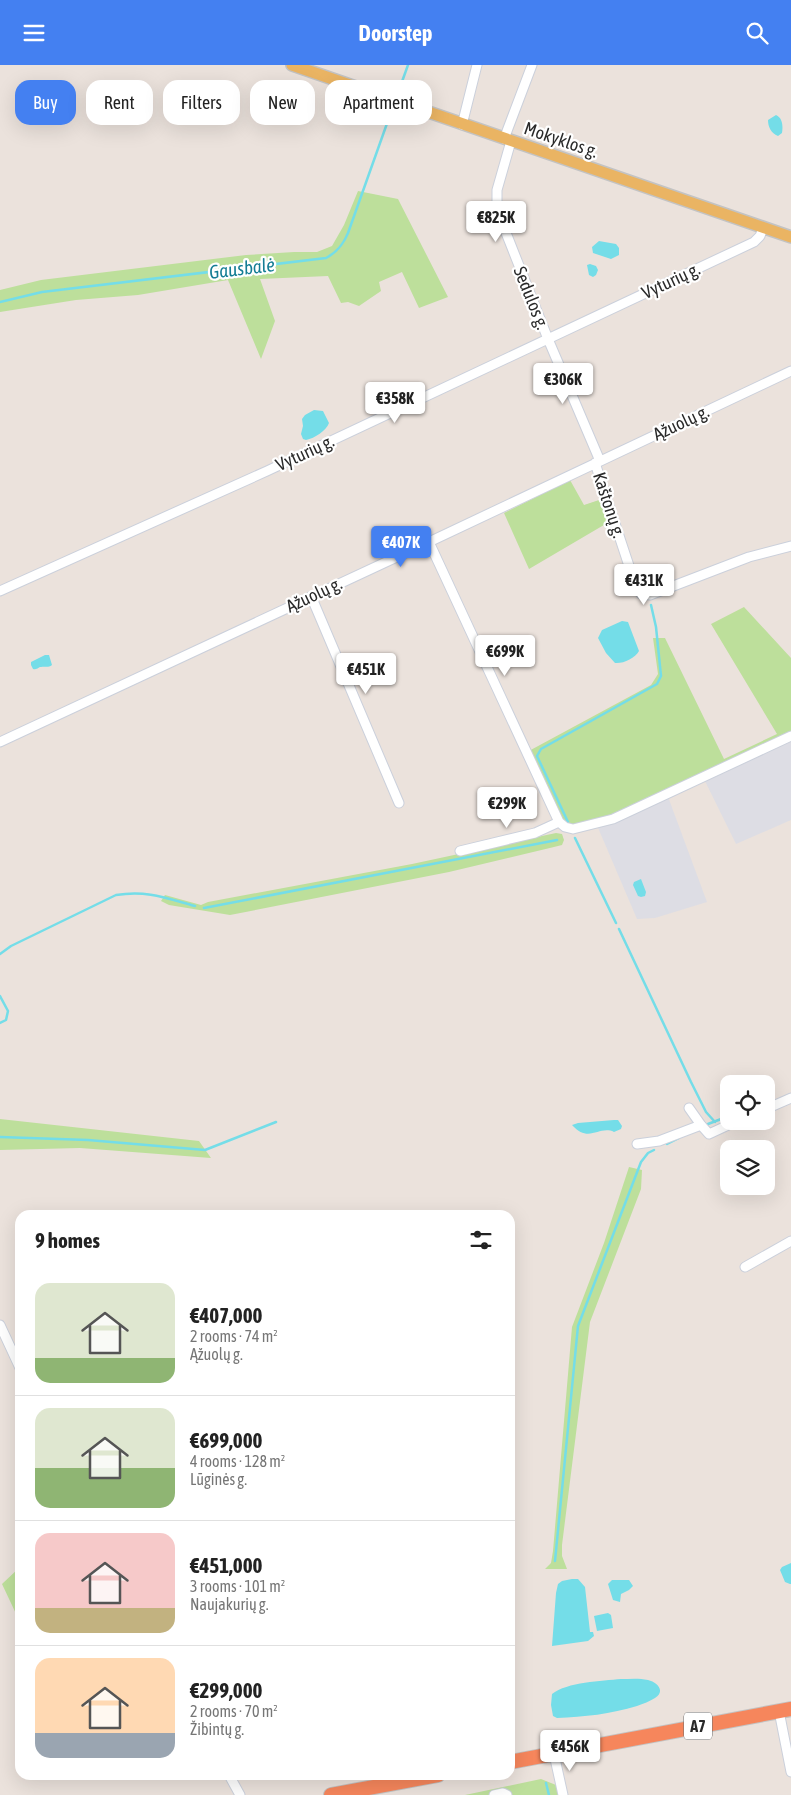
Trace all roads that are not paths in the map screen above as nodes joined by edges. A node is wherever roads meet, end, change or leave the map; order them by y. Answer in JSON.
{"nodes":[{"id":1,"x":292,"y":65,"type":"edge"},
{"id":2,"x":477,"y":65,"type":"edge"},
{"id":3,"x":532,"y":65,"type":"edge"},
{"id":4,"x":462,"y":125,"type":"junction"},
{"id":5,"x":507,"y":140,"type":"junction"},
{"id":6,"x":763,"y":228,"type":"junction"},
{"id":7,"x":791,"y":237,"type":"edge"},
{"id":8,"x":548,"y":339,"type":"junction"},
{"id":9,"x":791,"y":371,"type":"edge"},
{"id":10,"x":597,"y":462,"type":"junction"},
{"id":11,"x":430,"y":542,"type":"junction"},
{"id":12,"x":791,"y":546,"type":"edge"},
{"id":13,"x":0,"y":591,"type":"edge"},
{"id":14,"x":311,"y":596,"type":"junction"},
{"id":15,"x":791,"y":736,"type":"edge"},
{"id":16,"x":0,"y":742,"type":"edge"},
{"id":17,"x":399,"y":803,"type":"dead end"},
{"id":18,"x":559,"y":823,"type":"junction"},
{"id":19,"x":460,"y":851,"type":"dead end"},
{"id":20,"x":791,"y":1097,"type":"edge"},
{"id":21,"x":775,"y":1105,"type":"edge"},
{"id":22,"x":689,"y":1108,"type":"dead end"},
{"id":23,"x":701,"y":1125,"type":"junction"},
{"id":24,"x":720,"y":1129,"type":"edge"},
{"id":25,"x":637,"y":1144,"type":"dead end"},
{"id":26,"x":791,"y":1241,"type":"edge"},
{"id":27,"x":745,"y":1267,"type":"dead end"},
{"id":28,"x":0,"y":1325,"type":"edge"},
{"id":29,"x":15,"y":1357,"type":"edge"},
{"id":30,"x":785,"y":1710,"type":"edge"},
{"id":31,"x":554,"y":1754,"type":"junction"},
{"id":32,"x":515,"y":1761,"type":"edge"},
{"id":33,"x":791,"y":1772,"type":"edge"},
{"id":34,"x":232,"y":1780,"type":"edge"},
{"id":35,"x":411,"y":1780,"type":"edge"},
{"id":36,"x":240,"y":1795,"type":"edge"},
{"id":37,"x":330,"y":1795,"type":"edge"},
{"id":38,"x":494,"y":1795,"type":"edge"},
{"id":39,"x":507,"y":1795,"type":"edge"},
{"id":40,"x":563,"y":1795,"type":"edge"}],
"edges":[{"from":1,"to":4,"type":"main road","name":"Mokyklos g."},
{"from":2,"to":4,"type":"street"},
{"from":3,"to":5,"type":"street","name":"Sedulos g."},
{"from":4,"to":5,"type":"main road","name":"Mokyklos g."},
{"from":5,"to":6,"type":"main road","name":"Mokyklos g."},
{"from":5,"to":8,"type":"street","name":"Sedulos g."},
{"from":6,"to":7,"type":"main road","name":"Mokyklos g."},
{"from":6,"to":8,"type":"street","name":"Vyturių g."},
{"from":8,"to":10,"type":"street","name":"Sedulos g."},
{"from":8,"to":13,"type":"street","name":"Vyturių g."},
{"from":9,"to":10,"type":"street","name":"Ąžuolų g."},
{"from":10,"to":11,"type":"street","name":"Ąžuolų g."},
{"from":10,"to":12,"type":"street","name":"Kaštonų g."},
{"from":11,"to":14,"type":"street","name":"Ąžuolų g."},
{"from":11,"to":18,"type":"street"},
{"from":14,"to":16,"type":"street","name":"Ąžuolų g."},
{"from":14,"to":17,"type":"street"},
{"from":15,"to":18,"type":"street"},
{"from":18,"to":19,"type":"street"},
{"from":20,"to":21,"type":"street"},
{"from":22,"to":23,"type":"street"},
{"from":23,"to":24,"type":"street"},
{"from":23,"to":25,"type":"street"},
{"from":26,"to":27,"type":"street"},
{"from":28,"to":29,"type":"street"},
{"from":30,"to":31,"type":"highway","number":"A7"},
{"from":30,"to":33,"type":"street"},
{"from":31,"to":32,"type":"highway","number":"A7"},
{"from":31,"to":40,"type":"street"},
{"from":34,"to":36,"type":"street"},
{"from":35,"to":37,"type":"highway"},
{"from":38,"to":39,"type":"street"}]}
